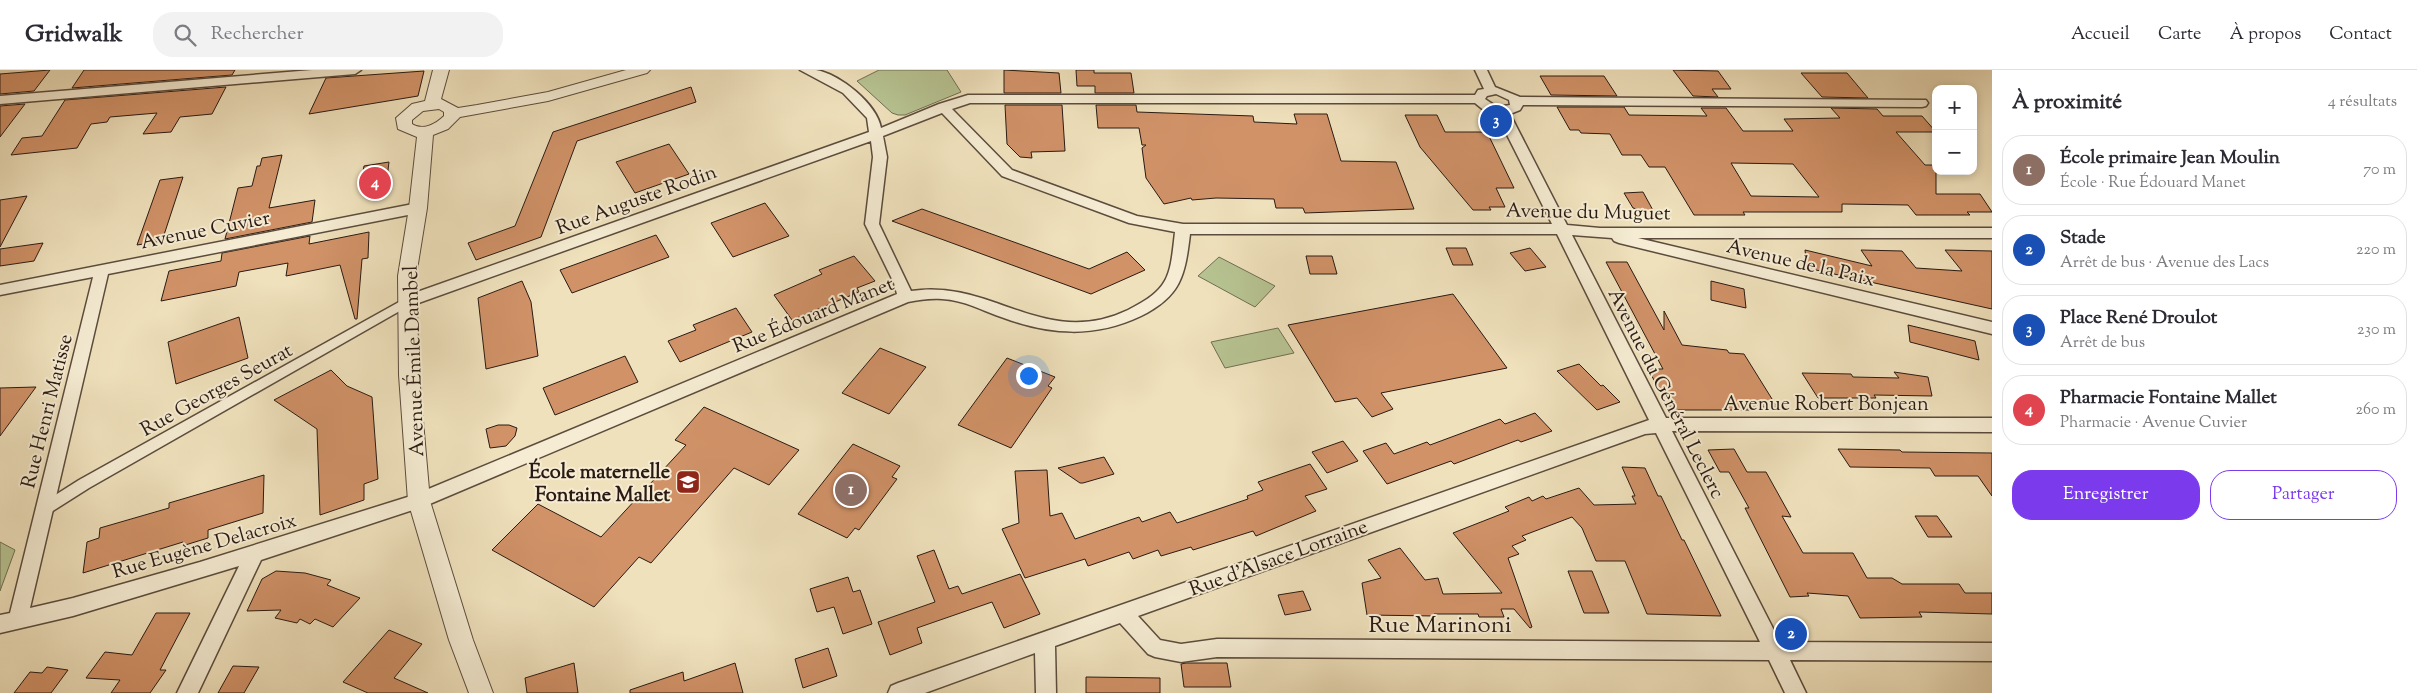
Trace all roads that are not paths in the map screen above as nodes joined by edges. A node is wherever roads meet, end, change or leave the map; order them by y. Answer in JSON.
{"nodes":[{"id":1,"x":355,"y":70,"type":"edge"},
{"id":2,"x":441,"y":70,"type":"edge"},
{"id":3,"x":642,"y":70,"type":"edge"},
{"id":4,"x":806,"y":70,"type":"edge"},
{"id":5,"x":1481,"y":70,"type":"edge"},
{"id":6,"x":1491,"y":90,"type":"junction"},
{"id":7,"x":1479,"y":99,"type":"junction"},
{"id":8,"x":0,"y":100,"type":"edge"},
{"id":9,"x":1516,"y":101,"type":"junction"},
{"id":10,"x":1922,"y":102,"type":"dead end"},
{"id":11,"x":432,"y":104,"type":"junction"},
{"id":12,"x":943,"y":107,"type":"junction"},
{"id":13,"x":1502,"y":111,"type":"junction"},
{"id":14,"x":453,"y":113,"type":"junction"},
{"id":15,"x":425,"y":132,"type":"junction"},
{"id":16,"x":878,"y":134,"type":"junction"},
{"id":17,"x":418,"y":208,"type":"junction"},
{"id":18,"x":1183,"y":229,"type":"junction"},
{"id":19,"x":1561,"y":229,"type":"junction"},
{"id":20,"x":1600,"y":233,"type":"junction"},
{"id":21,"x":1992,"y":233,"type":"edge"},
{"id":22,"x":102,"y":270,"type":"junction"},
{"id":23,"x":0,"y":290,"type":"edge"},
{"id":24,"x":905,"y":297,"type":"junction"},
{"id":25,"x":408,"y":301,"type":"junction"},
{"id":26,"x":1992,"y":328,"type":"edge"},
{"id":27,"x":1660,"y":425,"type":"junction"},
{"id":28,"x":1992,"y":425,"type":"edge"},
{"id":29,"x":419,"y":500,"type":"junction"},
{"id":30,"x":43,"y":510,"type":"junction"},
{"id":31,"x":254,"y":554,"type":"junction"},
{"id":32,"x":1122,"y":613,"type":"junction"},
{"id":33,"x":9,"y":622,"type":"edge"},
{"id":34,"x":1045,"y":640,"type":"junction"},
{"id":35,"x":1774,"y":651,"type":"junction"},
{"id":36,"x":1992,"y":652,"type":"edge"},
{"id":37,"x":187,"y":693,"type":"edge"},
{"id":38,"x":480,"y":693,"type":"edge"},
{"id":39,"x":898,"y":693,"type":"edge"},
{"id":40,"x":1046,"y":693,"type":"edge"},
{"id":41,"x":1796,"y":693,"type":"edge"}],
"edges":[{"from":1,"to":8,"type":"street"},
{"from":2,"to":11,"type":"street"},
{"from":3,"to":14,"type":"street"},
{"from":4,"to":16,"type":"street"},
{"from":5,"to":6,"type":"street"},
{"from":6,"to":7,"type":"street"},
{"from":6,"to":9,"type":"street"},
{"from":7,"to":12,"type":"street"},
{"from":7,"to":13,"type":"street"},
{"from":9,"to":10,"type":"street"},
{"from":9,"to":13,"type":"street"},
{"from":11,"to":14,"type":"street"},
{"from":11,"to":15,"type":"street"},
{"from":12,"to":16,"type":"street"},
{"from":12,"to":18,"type":"street","name":"Avenue du Muguet"},
{"from":13,"to":19,"type":"street","name":"Avenue du Général Leclerc"},
{"from":14,"to":15,"type":"street"},
{"from":15,"to":17,"type":"street","name":"Avenue Émile Dambel"},
{"from":16,"to":24,"type":"street"},
{"from":16,"to":25,"type":"street","name":"Rue Auguste Rodin"},
{"from":17,"to":22,"type":"street","name":"Avenue Cuvier"},
{"from":17,"to":25,"type":"street","name":"Avenue Émile Dambel"},
{"from":18,"to":19,"type":"street","name":"Avenue du Muguet"},
{"from":18,"to":24,"type":"street","name":"Rue Édouard Manet"},
{"from":19,"to":20,"type":"street","name":"Avenue du Muguet"},
{"from":19,"to":27,"type":"street","name":"Avenue du Général Leclerc"},
{"from":20,"to":21,"type":"street","name":"Avenue du Muguet"},
{"from":20,"to":26,"type":"street","name":"Avenue de la Paix"},
{"from":22,"to":23,"type":"street","name":"Avenue Cuvier"},
{"from":22,"to":30,"type":"street","name":"Rue Henri Matisse"},
{"from":24,"to":29,"type":"street","name":"Rue Édouard Manet"},
{"from":25,"to":29,"type":"street","name":"Avenue Émile Dambel"},
{"from":25,"to":30,"type":"street","name":"Rue Georges Seurat"},
{"from":27,"to":28,"type":"street","name":"Avenue Robert Bonjean"},
{"from":27,"to":32,"type":"street","name":"Rue d'Alsace Lorraine"},
{"from":27,"to":35,"type":"street","name":"Avenue du Général Leclerc"},
{"from":29,"to":31,"type":"street","name":"Rue Eugène Delacroix"},
{"from":29,"to":38,"type":"street","name":"Avenue Émile Dambel"},
{"from":30,"to":33,"type":"street","name":"Rue Henri Matisse"},
{"from":31,"to":33,"type":"street","name":"Rue Eugène Delacroix"},
{"from":31,"to":37,"type":"street"},
{"from":32,"to":34,"type":"street","name":"Rue d'Alsace Lorraine"},
{"from":32,"to":35,"type":"street","name":"Rue Marinoni"},
{"from":34,"to":39,"type":"street","name":"Rue d'Alsace Lorraine"},
{"from":34,"to":40,"type":"street"},
{"from":35,"to":36,"type":"street","name":"Rue Marinoni"},
{"from":35,"to":41,"type":"street","name":"Avenue du Général Leclerc"}]}
